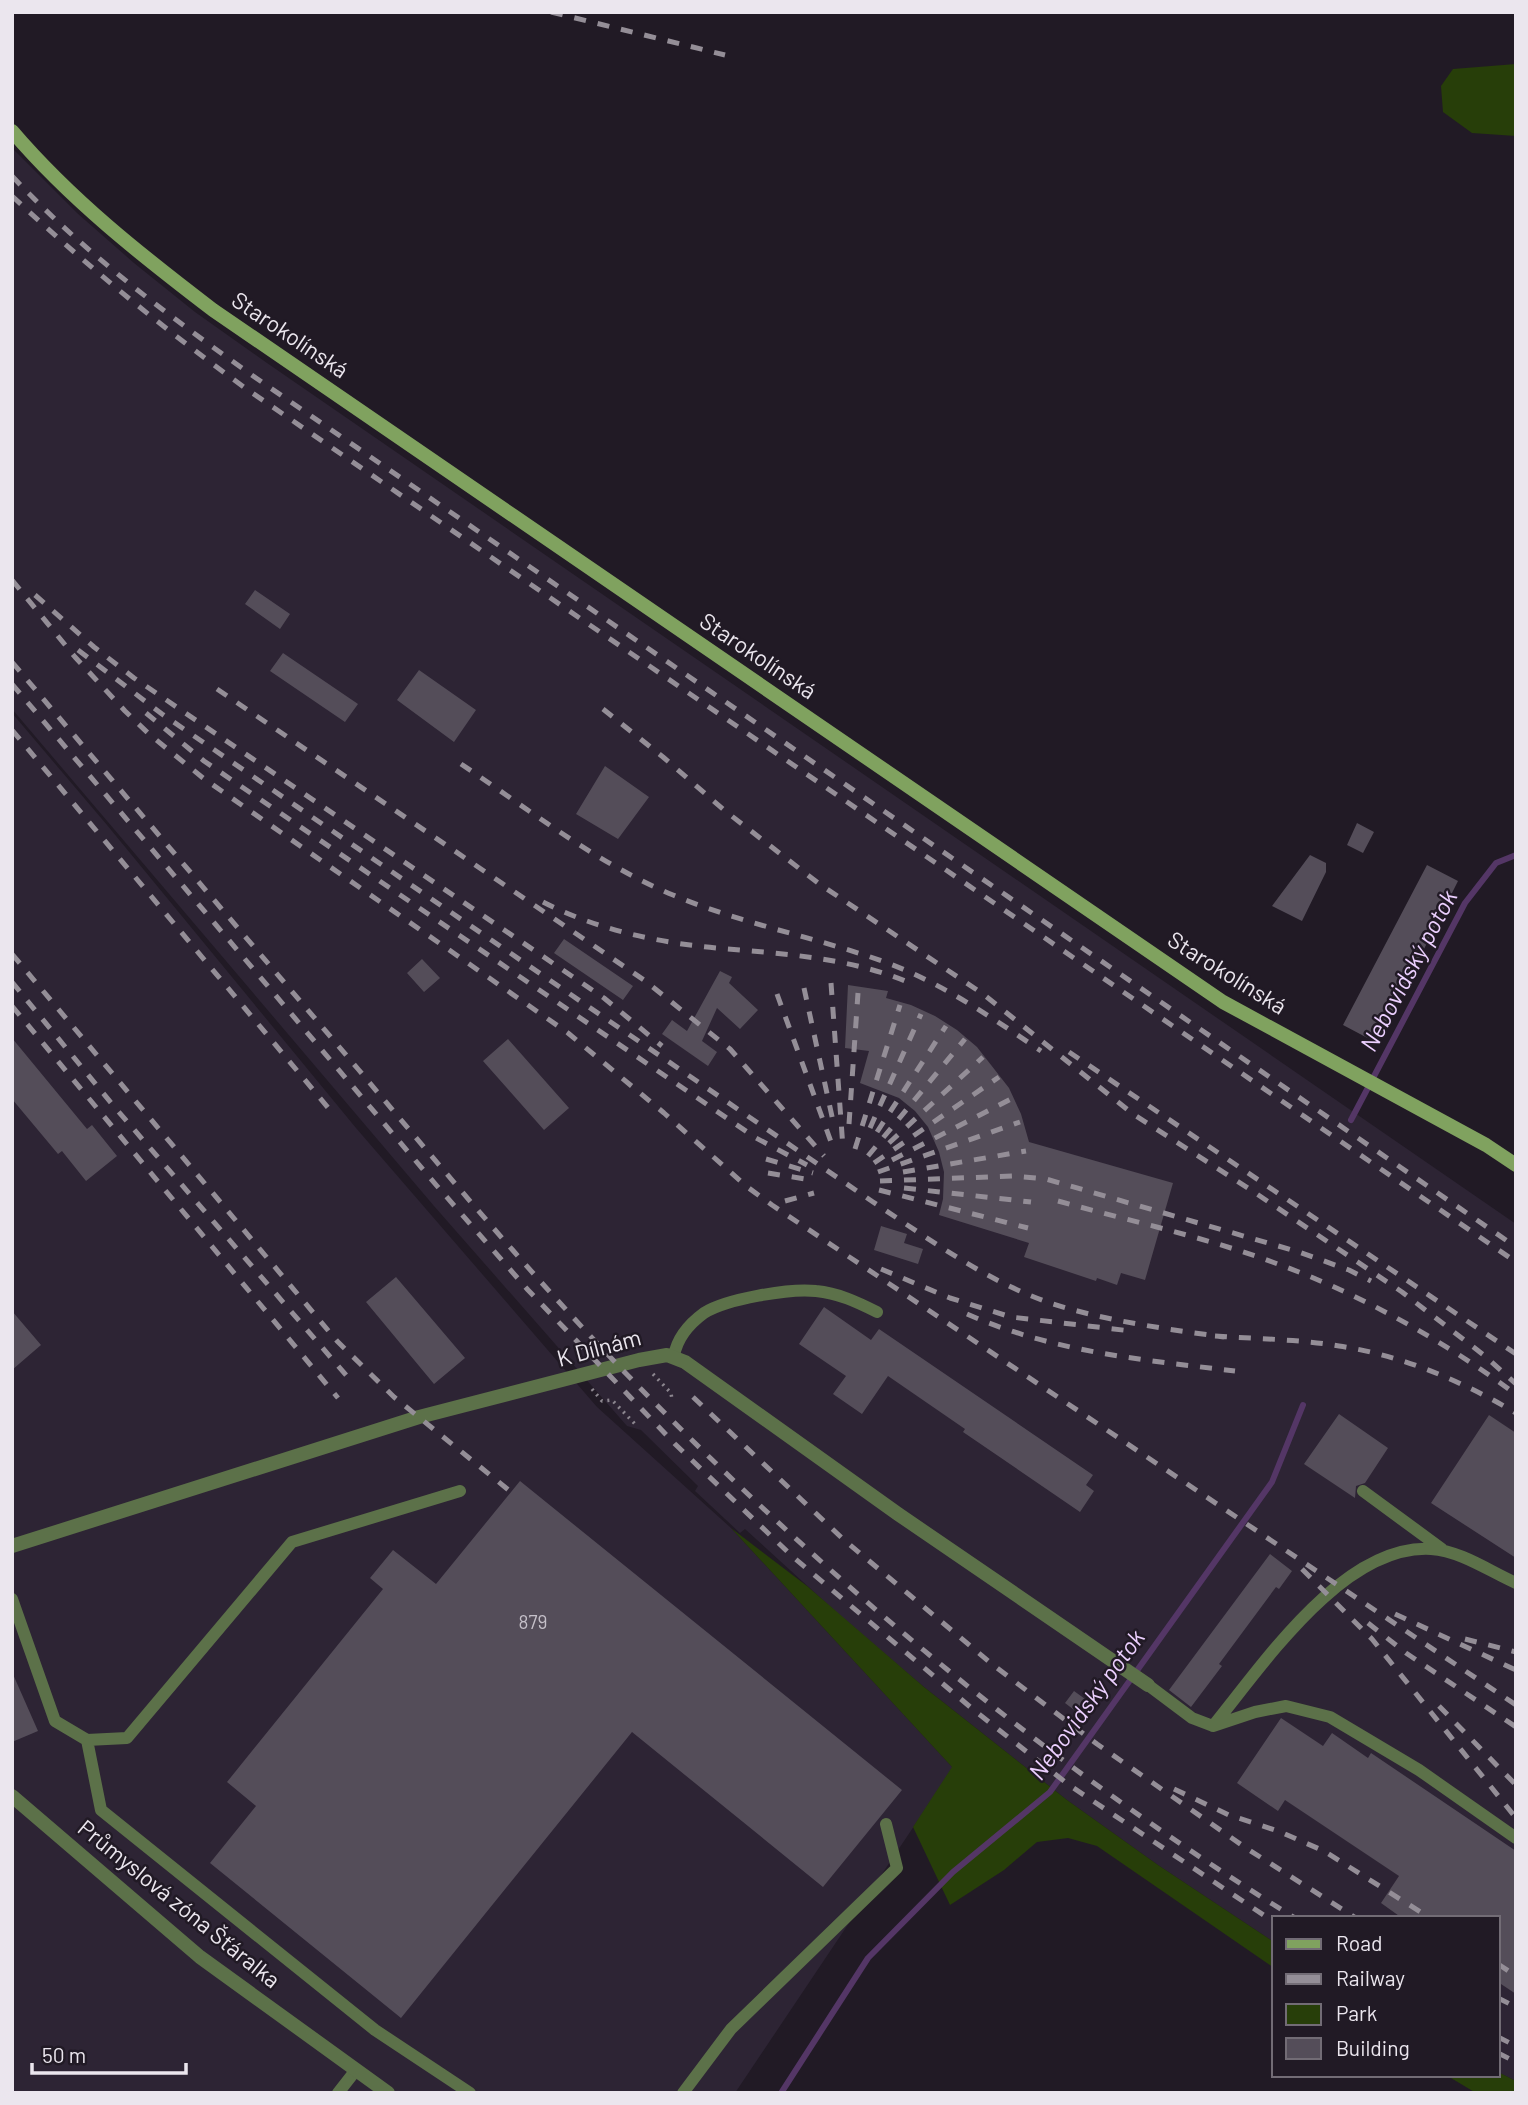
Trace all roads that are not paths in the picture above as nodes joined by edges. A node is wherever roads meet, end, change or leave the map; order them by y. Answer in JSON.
{"nodes":[{"id":1,"x":12,"y":131,"type":"edge"},
{"id":2,"x":1516,"y":1165,"type":"edge"},
{"id":3,"x":877,"y":1312,"type":"dead end"},
{"id":4,"x":674,"y":1356,"type":"junction"},
{"id":5,"x":460,"y":1491,"type":"dead end"},
{"id":6,"x":1363,"y":1491,"type":"dead end"},
{"id":7,"x":12,"y":1546,"type":"edge"},
{"id":8,"x":1445,"y":1552,"type":"junction"},
{"id":9,"x":1516,"y":1583,"type":"edge"},
{"id":10,"x":12,"y":1599,"type":"edge"},
{"id":11,"x":1148,"y":1685,"type":"joint"},
{"id":12,"x":1213,"y":1726,"type":"junction"},
{"id":13,"x":88,"y":1740,"type":"junction"},
{"id":14,"x":12,"y":1796,"type":"edge"},
{"id":15,"x":886,"y":1824,"type":"dead end"},
{"id":16,"x":1516,"y":1838,"type":"edge"},
{"id":17,"x":356,"y":2070,"type":"junction"},
{"id":18,"x":338,"y":2093,"type":"edge"},
{"id":19,"x":388,"y":2093,"type":"edge"},
{"id":20,"x":470,"y":2093,"type":"edge"},
{"id":21,"x":683,"y":2093,"type":"edge"}],
"edges":[{"from":1,"to":2,"type":"street","name":"Starokolínská"},
{"from":3,"to":4,"type":"lane"},
{"from":4,"to":7,"type":"street","name":"K Dílnám"},
{"from":4,"to":11,"type":"street","name":"K Dílnám"},
{"from":5,"to":13,"type":"lane"},
{"from":6,"to":8,"type":"lane"},
{"from":8,"to":9,"type":"lane"},
{"from":8,"to":12,"type":"lane"},
{"from":10,"to":13,"type":"lane"},
{"from":11,"to":12,"type":"lane"},
{"from":12,"to":16,"type":"lane"},
{"from":13,"to":20,"type":"lane"},
{"from":14,"to":17,"type":"street","name":"Průmyslová zóna Šťáralka"},
{"from":15,"to":21,"type":"lane"},
{"from":17,"to":18,"type":"lane"},
{"from":17,"to":19,"type":"street","name":"Průmyslová zóna Šťáralka"}]}
